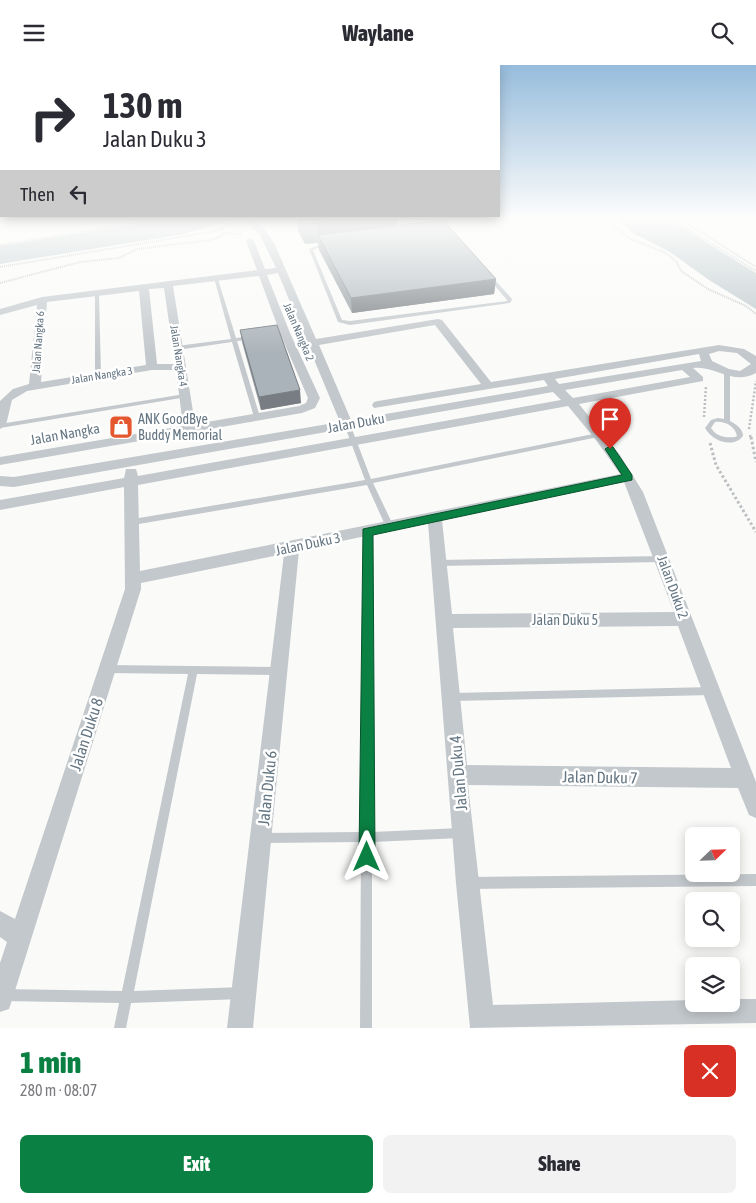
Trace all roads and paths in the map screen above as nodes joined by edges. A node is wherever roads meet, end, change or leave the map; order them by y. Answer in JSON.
{"nodes":[{"id":1,"x":13,"y":264,"type":"edge"},
{"id":2,"x":74,"y":264,"type":"edge"},
{"id":3,"x":259,"y":264,"type":"edge"},
{"id":4,"x":279,"y":264,"type":"edge"},
{"id":5,"x":317,"y":264,"type":"edge"},
{"id":6,"x":479,"y":264,"type":"edge"},
{"id":7,"x":677,"y":264,"type":"edge"},
{"id":8,"x":744,"y":264,"type":"edge"},
{"id":9,"x":0,"y":267,"type":"edge"},
{"id":10,"x":282,"y":271,"type":"junction"},
{"id":11,"x":756,"y":271,"type":"edge"},
{"id":12,"x":262,"y":273,"type":"junction"},
{"id":13,"x":216,"y":279,"type":"junction"},
{"id":14,"x":0,"y":283,"type":"edge"},
{"id":15,"x":168,"y":285,"type":"junction"},
{"id":16,"x":144,"y":288,"type":"junction"},
{"id":17,"x":97,"y":293,"type":"junction"},
{"id":18,"x":42,"y":300,"type":"junction"},
{"id":19,"x":0,"y":312,"type":"edge"},
{"id":20,"x":429,"y":313,"type":"junction"},
{"id":21,"x":416,"y":314,"type":"junction"},
{"id":22,"x":756,"y":314,"type":"edge"},
{"id":23,"x":438,"y":322,"type":"junction"},
{"id":24,"x":425,"y":324,"type":"junction"},
{"id":25,"x":259,"y":337,"type":"edge"},
{"id":26,"x":234,"y":340,"type":"junction"},
{"id":27,"x":313,"y":343,"type":"junction"},
{"id":28,"x":177,"y":348,"type":"junction"},
{"id":29,"x":711,"y":349,"type":"junction"},
{"id":30,"x":756,"y":365,"type":"edge"},
{"id":31,"x":684,"y":366,"type":"junction"},
{"id":32,"x":152,"y":367,"type":"junction"},
{"id":33,"x":180,"y":367,"type":"junction"},
{"id":34,"x":712,"y":367,"type":"junction"},
{"id":35,"x":727,"y":373,"type":"junction"},
{"id":36,"x":98,"y":375,"type":"junction"},
{"id":37,"x":756,"y":379,"type":"edge"},
{"id":38,"x":551,"y":382,"type":"junction"},
{"id":39,"x":30,"y":386,"type":"junction"},
{"id":40,"x":488,"y":386,"type":"junction"},
{"id":41,"x":185,"y":396,"type":"junction"},
{"id":42,"x":570,"y":402,"type":"junction"},
{"id":43,"x":311,"y":405,"type":"joint"},
{"id":44,"x":378,"y":405,"type":"dead end"},
{"id":45,"x":256,"y":417,"type":"junction"},
{"id":46,"x":727,"y":421,"type":"junction"},
{"id":47,"x":347,"y":424,"type":"junction"},
{"id":48,"x":0,"y":425,"type":"edge"},
{"id":49,"x":190,"y":428,"type":"junction"},
{"id":50,"x":598,"y":435,"type":"junction"},
{"id":51,"x":354,"y":440,"type":"junction"},
{"id":52,"x":0,"y":461,"type":"edge"},
{"id":53,"x":756,"y":461,"type":"edge"},
{"id":54,"x":130,"y":462,"type":"junction"},
{"id":55,"x":629,"y":477,"type":"junction"},
{"id":56,"x":0,"y":481,"type":"edge"},
{"id":57,"x":132,"y":481,"type":"junction"},
{"id":58,"x":369,"y":482,"type":"junction"},
{"id":59,"x":0,"y":505,"type":"edge"},
{"id":60,"x":435,"y":518,"type":"junction"},
{"id":61,"x":133,"y":522,"type":"junction"},
{"id":62,"x":390,"y":527,"type":"junction"},
{"id":63,"x":367,"y":532,"type":"junction"},
{"id":64,"x":292,"y":548,"type":"junction"},
{"id":65,"x":663,"y":559,"type":"junction"},
{"id":66,"x":439,"y":563,"type":"junction"},
{"id":67,"x":134,"y":579,"type":"junction"},
{"id":68,"x":685,"y":619,"type":"junction"},
{"id":69,"x":445,"y":621,"type":"junction"},
{"id":70,"x":107,"y":669,"type":"junction"},
{"id":71,"x":280,"y":671,"type":"junction"},
{"id":72,"x":193,"y":672,"type":"junction"},
{"id":73,"x":712,"y":691,"type":"junction"},
{"id":74,"x":452,"y":697,"type":"junction"},
{"id":75,"x":458,"y":775,"type":"junction"},
{"id":76,"x":743,"y":778,"type":"junction"},
{"id":77,"x":756,"y":807,"type":"edge"},
{"id":78,"x":463,"y":833,"type":"junction"},
{"id":79,"x":367,"y":837,"type":"junction"},
{"id":80,"x":262,"y":838,"type":"junction"},
{"id":81,"x":756,"y":880,"type":"edge"},
{"id":82,"x":467,"y":883,"type":"junction"},
{"id":83,"x":0,"y":923,"type":"edge"},
{"id":84,"x":19,"y":935,"type":"junction"},
{"id":85,"x":244,"y":993,"type":"junction"},
{"id":86,"x":1,"y":997,"type":"edge"},
{"id":87,"x":127,"y":997,"type":"junction"},
{"id":88,"x":756,"y":1011,"type":"edge"},
{"id":89,"x":482,"y":1023,"type":"edge"},
{"id":90,"x":120,"y":1028,"type":"edge"},
{"id":91,"x":240,"y":1028,"type":"edge"},
{"id":92,"x":366,"y":1028,"type":"edge"}],
"edges":[{"from":1,"to":9,"type":"path"},
{"from":2,"to":14,"type":"path"},
{"from":3,"to":12,"type":"street","name":"Jalan Nangka 2"},
{"from":4,"to":10,"type":"street"},
{"from":5,"to":21,"type":"lane"},
{"from":6,"to":20,"type":"lane"},
{"from":7,"to":22,"type":"path"},
{"from":8,"to":11,"type":"path"},
{"from":10,"to":12,"type":"street"},
{"from":10,"to":27,"type":"street"},
{"from":12,"to":13,"type":"street"},
{"from":12,"to":43,"type":"street","name":"Jalan Nangka 2"},
{"from":13,"to":15,"type":"street"},
{"from":13,"to":26,"type":"lane"},
{"from":15,"to":16,"type":"street"},
{"from":15,"to":28,"type":"street","name":"Jalan Nangka 4"},
{"from":16,"to":17,"type":"street"},
{"from":16,"to":32,"type":"street"},
{"from":17,"to":18,"type":"street"},
{"from":17,"to":36,"type":"lane"},
{"from":18,"to":19,"type":"street"},
{"from":18,"to":39,"type":"street","name":"Jalan Nangka 6"},
{"from":20,"to":21,"type":"lane"},
{"from":20,"to":23,"type":"lane"},
{"from":21,"to":24,"type":"lane"},
{"from":23,"to":24,"type":"street"},
{"from":23,"to":40,"type":"street"},
{"from":24,"to":27,"type":"street"},
{"from":25,"to":26,"type":"lane"},
{"from":26,"to":28,"type":"lane"},
{"from":26,"to":45,"type":"lane"},
{"from":27,"to":47,"type":"street"},
{"from":28,"to":33,"type":"street","name":"Jalan Nangka 4"},
{"from":29,"to":30,"type":"street"},
{"from":29,"to":34,"type":"street"},
{"from":29,"to":38,"type":"street"},
{"from":30,"to":35,"type":"street"},
{"from":31,"to":34,"type":"street","name":"Jalan Duku"},
{"from":31,"to":38,"type":"street","name":"Jalan Duku"},
{"from":31,"to":42,"type":"street"},
{"from":32,"to":33,"type":"street","name":"Jalan Nangka 3"},
{"from":32,"to":36,"type":"street","name":"Jalan Nangka 3"},
{"from":33,"to":41,"type":"street","name":"Jalan Nangka 4"},
{"from":34,"to":35,"type":"street","name":"Jalan Duku"},
{"from":35,"to":46,"type":"lane"},
{"from":36,"to":39,"type":"street","name":"Jalan Nangka 3"},
{"from":37,"to":53,"type":"path"},
{"from":38,"to":40,"type":"street"},
{"from":38,"to":42,"type":"street","name":"Jalan Duku 2"},
{"from":38,"to":47,"type":"street","name":"Jalan Duku"},
{"from":39,"to":48,"type":"street","name":"Jalan Nangka 6"},
{"from":40,"to":44,"type":"street"},
{"from":41,"to":48,"type":"lane"},
{"from":41,"to":49,"type":"street","name":"Jalan Nangka 4"},
{"from":42,"to":50,"type":"street","name":"Jalan Duku 2"},
{"from":42,"to":51,"type":"street"},
{"from":43,"to":45,"type":"street","name":"Jalan Nangka"},
{"from":45,"to":49,"type":"street","name":"Jalan Nangka"},
{"from":46,"to":46,"type":"lane"},
{"from":47,"to":51,"type":"lane"},
{"from":47,"to":54,"type":"street","name":"Jalan Duku"},
{"from":49,"to":52,"type":"street","name":"Jalan Nangka"},
{"from":50,"to":55,"type":"street","name":"Jalan Duku 2"},
{"from":50,"to":58,"type":"lane"},
{"from":51,"to":57,"type":"street"},
{"from":51,"to":58,"type":"lane"},
{"from":54,"to":56,"type":"street","name":"Jalan Duku"},
{"from":54,"to":57,"type":"street","name":"Jalan Duku 8"},
{"from":55,"to":60,"type":"street","name":"Jalan Duku 3"},
{"from":55,"to":65,"type":"street","name":"Jalan Duku 2"},
{"from":57,"to":59,"type":"street"},
{"from":57,"to":61,"type":"street","name":"Jalan Duku 8"},
{"from":58,"to":61,"type":"lane"},
{"from":58,"to":62,"type":"lane"},
{"from":60,"to":62,"type":"street","name":"Jalan Duku 3"},
{"from":60,"to":66,"type":"street","name":"Jalan Duku 4"},
{"from":61,"to":67,"type":"street","name":"Jalan Duku 8"},
{"from":62,"to":63,"type":"street","name":"Jalan Duku 3"},
{"from":63,"to":64,"type":"street","name":"Jalan Duku 3"},
{"from":63,"to":79,"type":"lane"},
{"from":64,"to":67,"type":"street","name":"Jalan Duku 3"},
{"from":64,"to":71,"type":"street","name":"Jalan Duku 6"},
{"from":65,"to":66,"type":"lane"},
{"from":65,"to":68,"type":"street","name":"Jalan Duku 2"},
{"from":66,"to":69,"type":"street","name":"Jalan Duku 4"},
{"from":67,"to":70,"type":"street","name":"Jalan Duku 8"},
{"from":68,"to":69,"type":"street","name":"Jalan Duku 5"},
{"from":68,"to":73,"type":"street","name":"Jalan Duku 2"},
{"from":69,"to":74,"type":"street","name":"Jalan Duku 4"},
{"from":70,"to":72,"type":"lane"},
{"from":70,"to":84,"type":"street","name":"Jalan Duku 8"},
{"from":71,"to":72,"type":"lane"},
{"from":71,"to":80,"type":"street","name":"Jalan Duku 6"},
{"from":72,"to":87,"type":"lane"},
{"from":73,"to":74,"type":"lane"},
{"from":73,"to":76,"type":"street","name":"Jalan Duku 2"},
{"from":74,"to":75,"type":"street","name":"Jalan Duku 4"},
{"from":75,"to":76,"type":"street","name":"Jalan Duku 7"},
{"from":75,"to":78,"type":"street","name":"Jalan Duku 4"},
{"from":76,"to":77,"type":"street","name":"Jalan Duku 2"},
{"from":78,"to":79,"type":"lane"},
{"from":78,"to":82,"type":"street","name":"Jalan Duku 4"},
{"from":79,"to":80,"type":"lane"},
{"from":79,"to":92,"type":"lane"},
{"from":80,"to":85,"type":"street","name":"Jalan Duku 6"},
{"from":81,"to":82,"type":"lane"},
{"from":82,"to":89,"type":"street","name":"Jalan Duku 4"},
{"from":83,"to":84,"type":"street"},
{"from":84,"to":86,"type":"street","name":"Jalan Duku 8"},
{"from":85,"to":87,"type":"lane"},
{"from":85,"to":91,"type":"street","name":"Jalan Duku 6"},
{"from":86,"to":87,"type":"lane"},
{"from":87,"to":90,"type":"lane"},
{"from":88,"to":89,"type":"street"}]}
